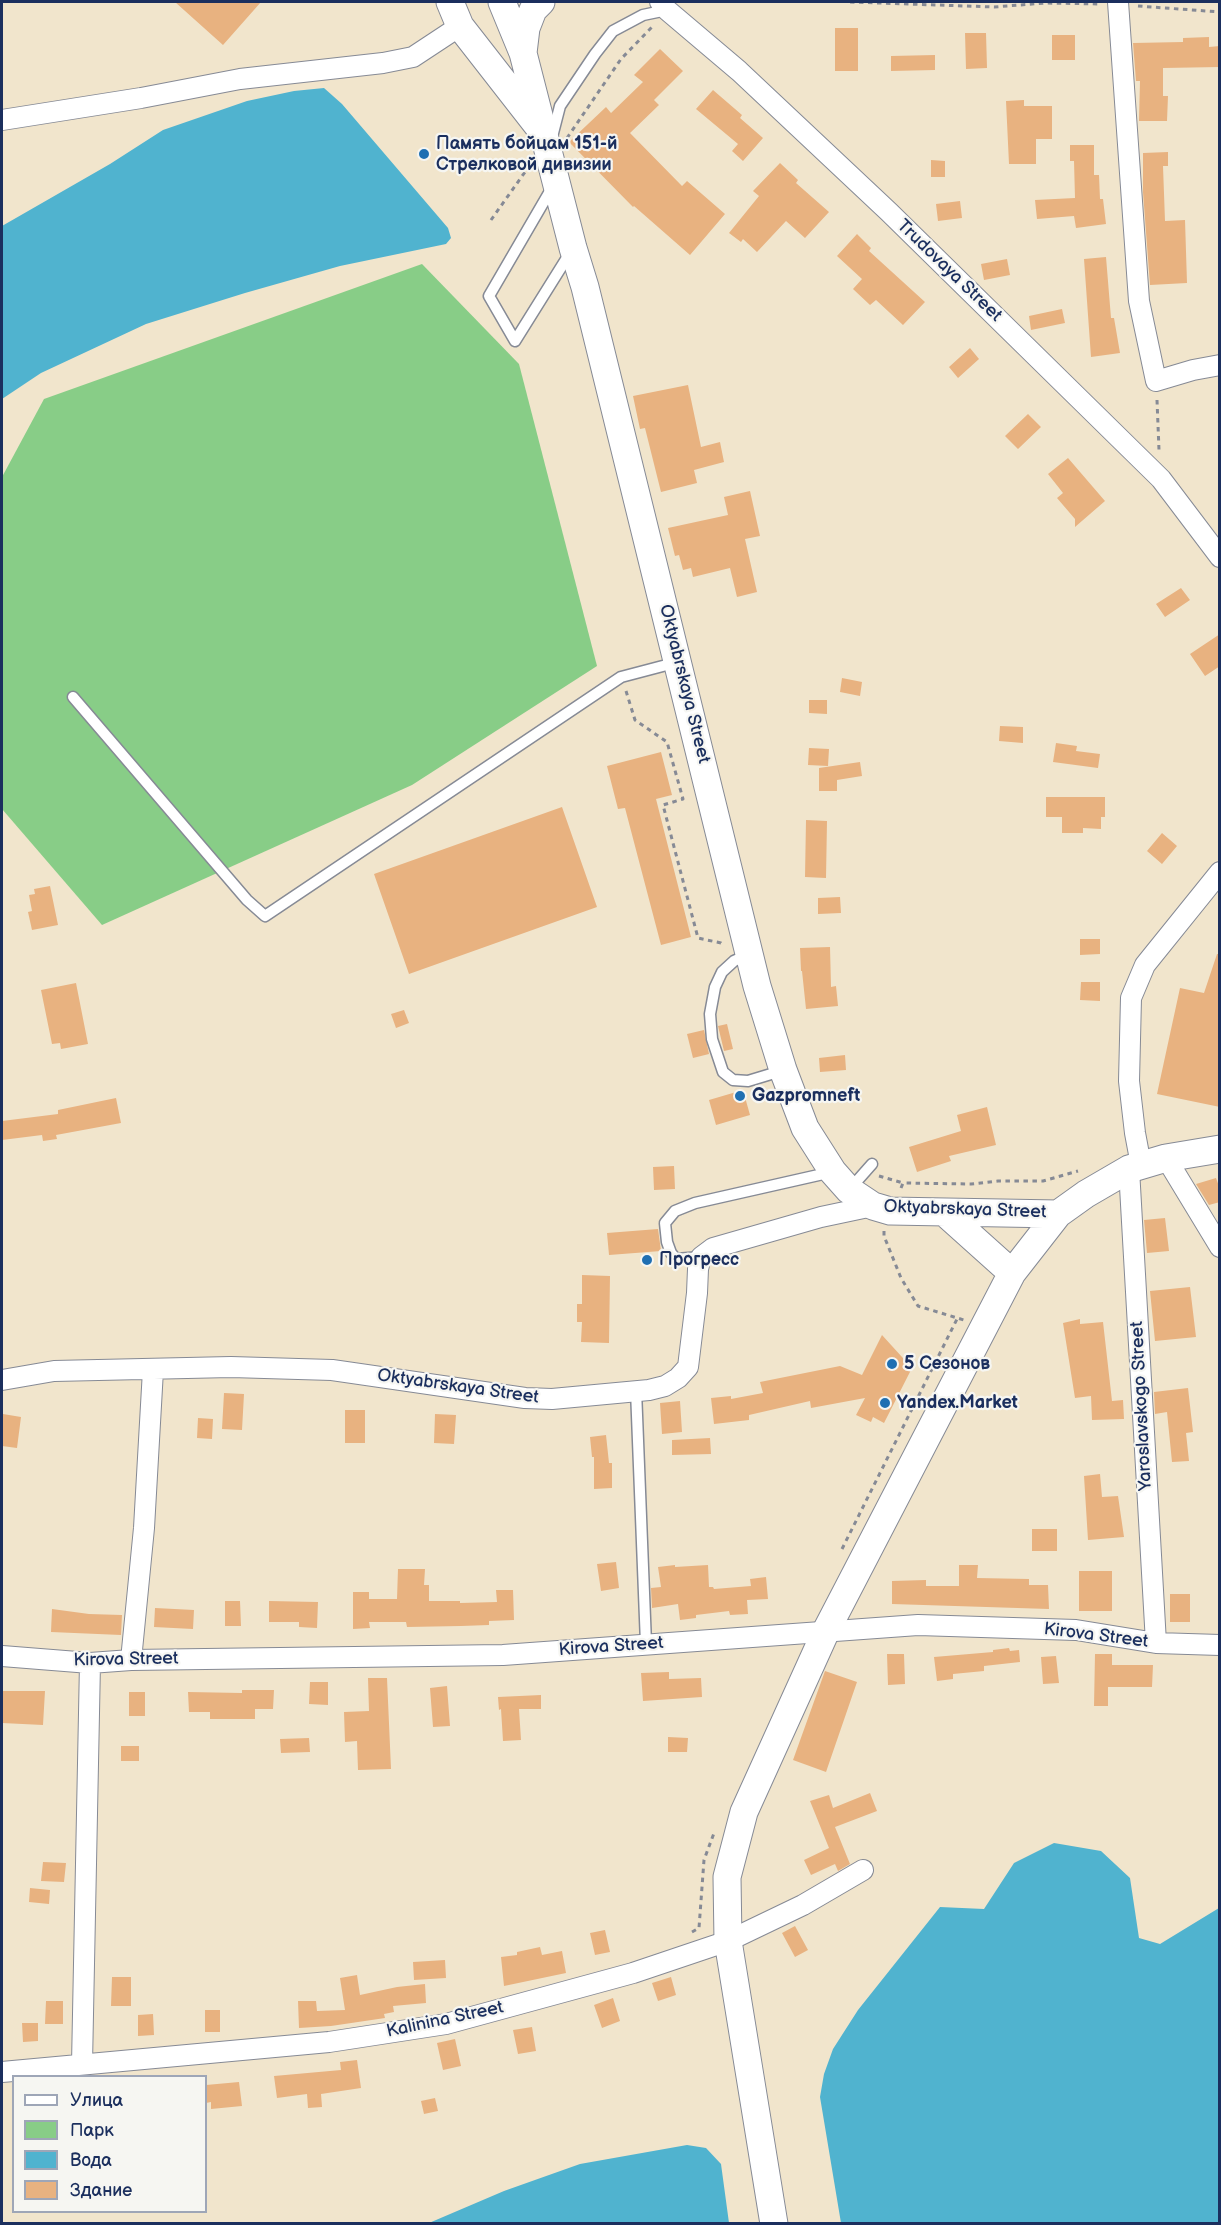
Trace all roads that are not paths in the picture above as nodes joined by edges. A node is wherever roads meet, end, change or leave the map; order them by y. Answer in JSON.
{"nodes":[{"id":1,"x":502,"y":2,"type":"edge"},
{"id":2,"x":541,"y":2,"type":"edge"},
{"id":3,"x":1118,"y":3,"type":"edge"},
{"id":4,"x":663,"y":6,"type":"edge"},
{"id":5,"x":455,"y":14,"type":"edge"},
{"id":6,"x":523,"y":53,"type":"junction"},
{"id":7,"x":2,"y":120,"type":"edge"},
{"id":8,"x":550,"y":156,"type":"junction"},
{"id":9,"x":573,"y":248,"type":"junction"},
{"id":10,"x":1220,"y":365,"type":"edge"},
{"id":11,"x":1220,"y":557,"type":"edge"},
{"id":12,"x":679,"y":662,"type":"junction"},
{"id":13,"x":73,"y":698,"type":"dead end"},
{"id":14,"x":1220,"y":872,"type":"edge"},
{"id":15,"x":750,"y":954,"type":"junction"},
{"id":16,"x":783,"y":1070,"type":"junction"},
{"id":17,"x":1220,"y":1149,"type":"edge"},
{"id":18,"x":1145,"y":1164,"type":"junction"},
{"id":19,"x":870,"y":1166,"type":"road end"},
{"id":20,"x":841,"y":1181,"type":"junction"},
{"id":21,"x":881,"y":1208,"type":"junction"},
{"id":22,"x":944,"y":1212,"type":"junction"},
{"id":23,"x":1058,"y":1214,"type":"junction"},
{"id":24,"x":1220,"y":1247,"type":"edge"},
{"id":25,"x":701,"y":1257,"type":"junction"},
{"id":26,"x":1012,"y":1273,"type":"junction"},
{"id":27,"x":153,"y":1370,"type":"junction"},
{"id":28,"x":2,"y":1380,"type":"edge"},
{"id":29,"x":636,"y":1390,"type":"junction"},
{"id":30,"x":826,"y":1631,"type":"junction"},
{"id":31,"x":1156,"y":1643,"type":"junction"},
{"id":32,"x":646,"y":1644,"type":"junction"},
{"id":33,"x":1220,"y":1645,"type":"edge"},
{"id":34,"x":2,"y":1656,"type":"edge"},
{"id":35,"x":131,"y":1660,"type":"junction"},
{"id":36,"x":90,"y":1663,"type":"junction"},
{"id":37,"x":862,"y":1870,"type":"dead end"},
{"id":38,"x":728,"y":1941,"type":"junction"},
{"id":39,"x":82,"y":2064,"type":"junction"},
{"id":40,"x":2,"y":2072,"type":"edge"},
{"id":41,"x":774,"y":2223,"type":"edge"}],
"edges":[{"from":1,"to":6,"type":"street","name":"Oktyabrskaya Street"},
{"from":2,"to":6,"type":"street","name":"Oktyabrskaya Street"},
{"from":3,"to":10,"type":"street"},
{"from":4,"to":8,"type":"lane"},
{"from":4,"to":11,"type":"street","name":"Trudovaya Street"},
{"from":5,"to":7,"type":"street"},
{"from":5,"to":8,"type":"street","name":"Oktyabrskaya Street"},
{"from":6,"to":8,"type":"street","name":"Oktyabrskaya Street"},
{"from":8,"to":9,"type":"street","name":"Oktyabrskaya Street"},
{"from":8,"to":9,"type":"lane"},
{"from":9,"to":12,"type":"street","name":"Oktyabrskaya Street"},
{"from":12,"to":13,"type":"lane"},
{"from":12,"to":15,"type":"street","name":"Oktyabrskaya Street"},
{"from":14,"to":18,"type":"street","name":"Yaroslavskogo Street"},
{"from":15,"to":16,"type":"street","name":"Oktyabrskaya Street"},
{"from":15,"to":16,"type":"lane"},
{"from":16,"to":20,"type":"street","name":"Oktyabrskaya Street"},
{"from":17,"to":18,"type":"street"},
{"from":18,"to":23,"type":"street"},
{"from":18,"to":24,"type":"street"},
{"from":18,"to":31,"type":"street","name":"Yaroslavskogo Street"},
{"from":19,"to":20,"type":"lane"},
{"from":20,"to":21,"type":"street","name":"Oktyabrskaya Street"},
{"from":20,"to":25,"type":"lane"},
{"from":21,"to":22,"type":"street","name":"Oktyabrskaya Street"},
{"from":21,"to":25,"type":"street","name":"Oktyabrskaya Street"},
{"from":22,"to":23,"type":"street","name":"Oktyabrskaya Street"},
{"from":22,"to":26,"type":"street"},
{"from":23,"to":26,"type":"street"},
{"from":25,"to":29,"type":"street","name":"Oktyabrskaya Street"},
{"from":26,"to":30,"type":"street"},
{"from":27,"to":28,"type":"street","name":"Oktyabrskaya Street"},
{"from":27,"to":29,"type":"street","name":"Oktyabrskaya Street"},
{"from":27,"to":35,"type":"street"},
{"from":29,"to":32,"type":"lane"},
{"from":30,"to":31,"type":"street","name":"Kirova Street"},
{"from":30,"to":32,"type":"street","name":"Kirova Street"},
{"from":30,"to":38,"type":"street"},
{"from":31,"to":33,"type":"street","name":"Kirova Street"},
{"from":32,"to":35,"type":"street","name":"Kirova Street"},
{"from":34,"to":36,"type":"street","name":"Kirova Street"},
{"from":35,"to":36,"type":"street","name":"Kirova Street"},
{"from":36,"to":39,"type":"street"},
{"from":37,"to":38,"type":"street","name":"Kalinina Street"},
{"from":38,"to":39,"type":"street","name":"Kalinina Street"},
{"from":38,"to":41,"type":"street"},
{"from":39,"to":40,"type":"street","name":"Kalinina Street"}]}
